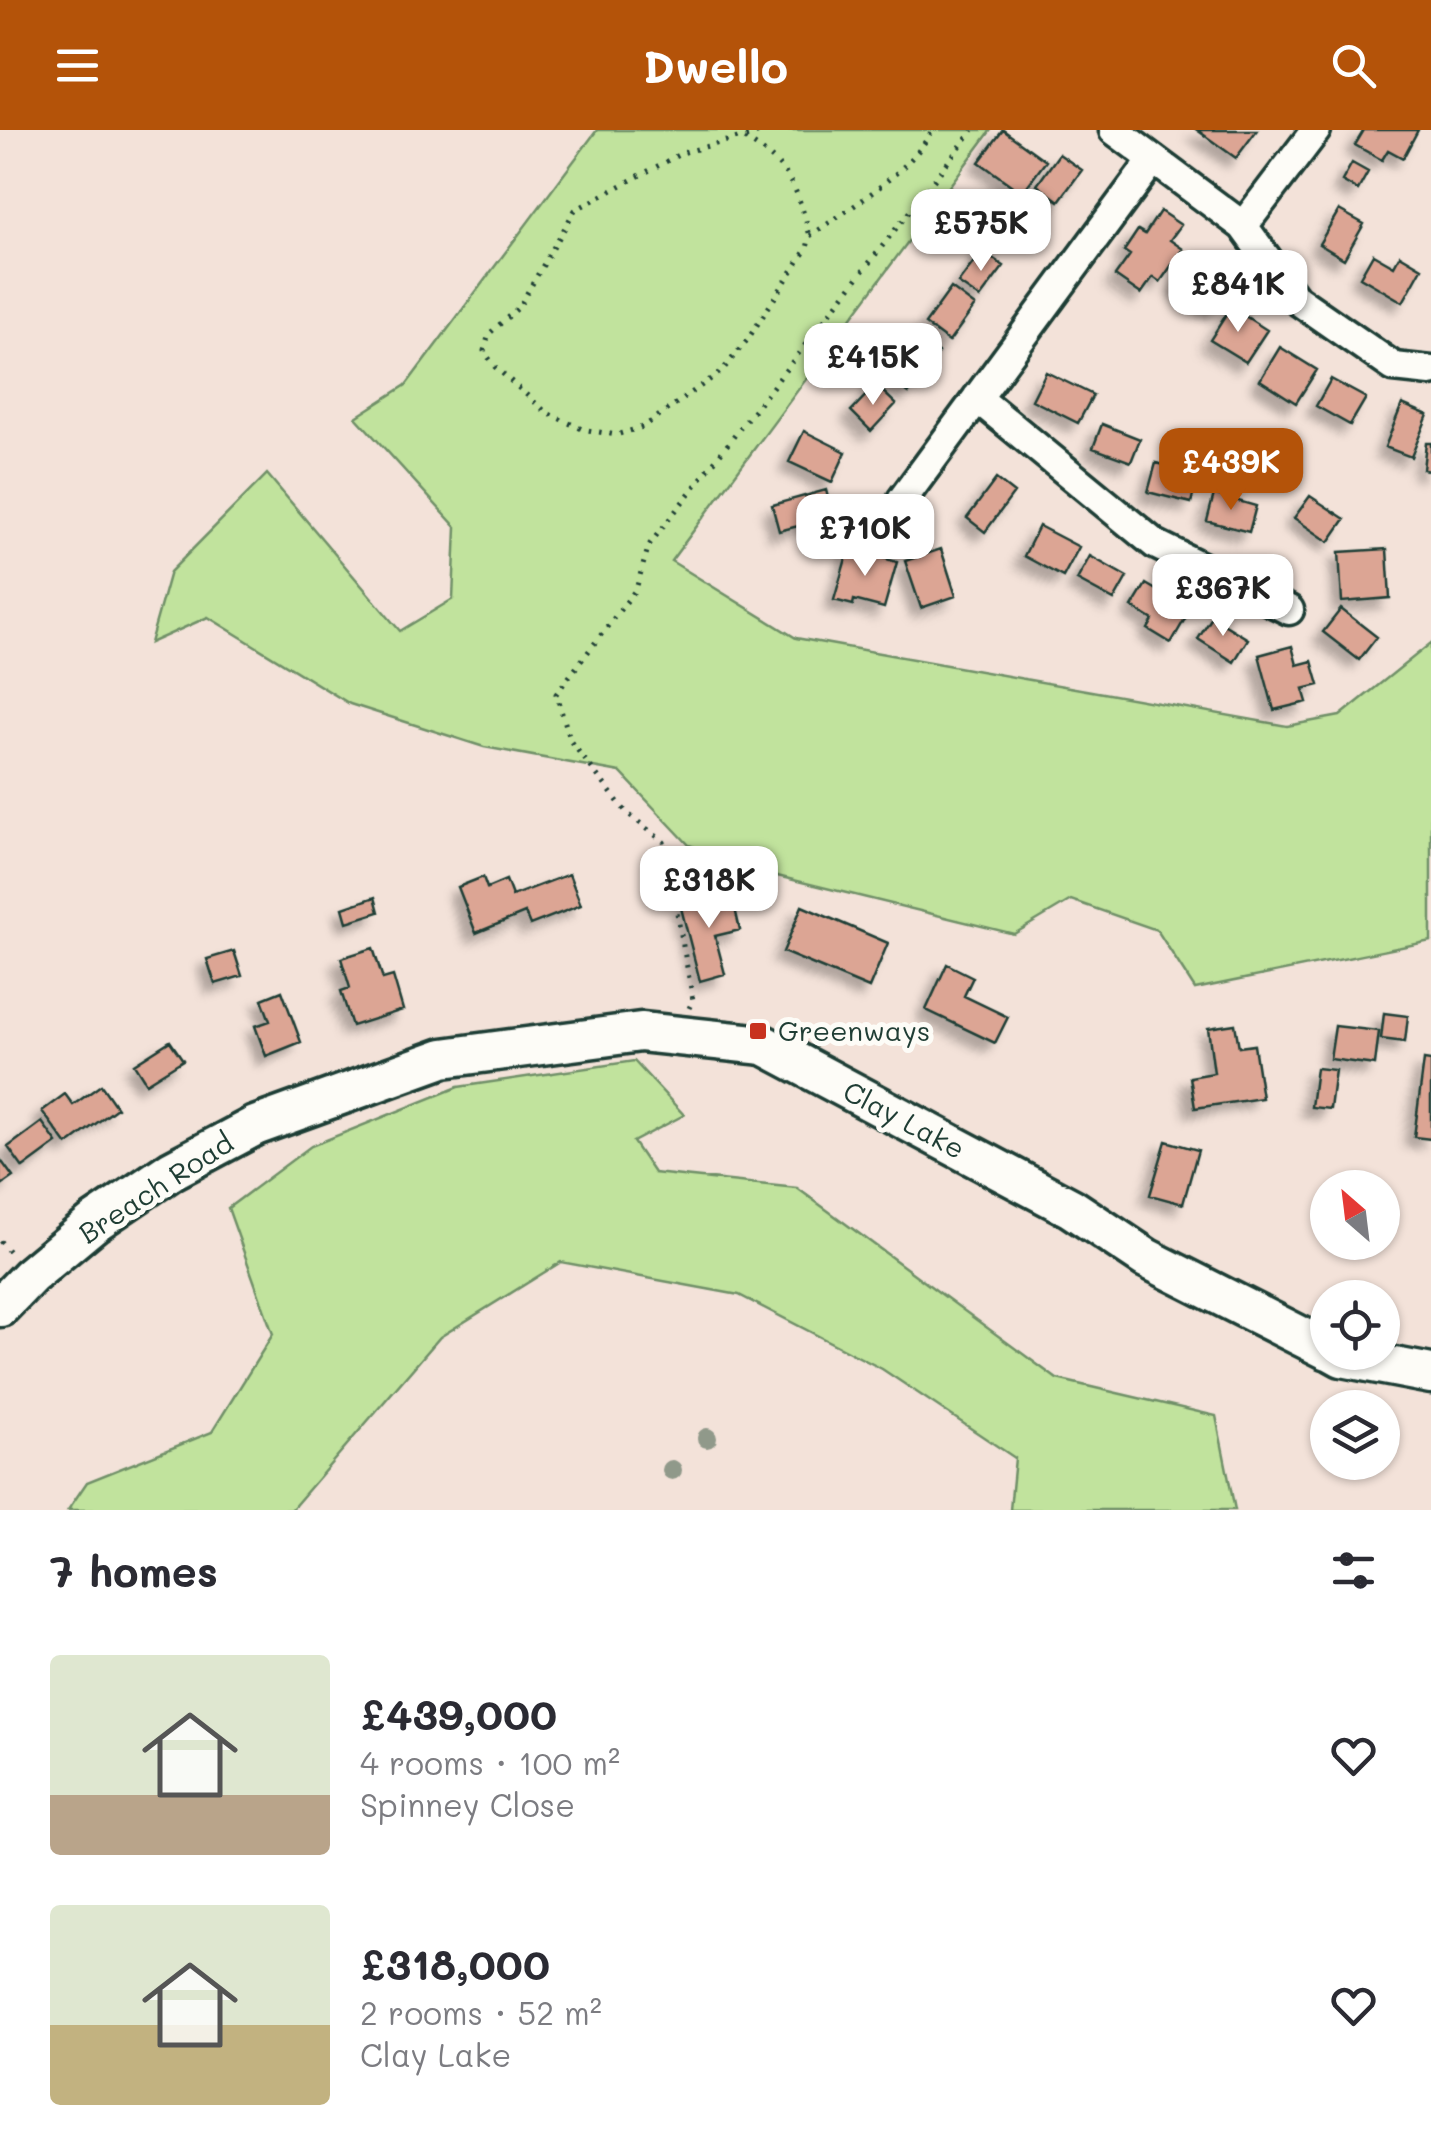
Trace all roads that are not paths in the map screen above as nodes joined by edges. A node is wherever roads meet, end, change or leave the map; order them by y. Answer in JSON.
{"nodes":[{"id":1,"x":1114,"y":130,"type":"edge"},
{"id":2,"x":1316,"y":130,"type":"edge"},
{"id":3,"x":1152,"y":160,"type":"junction"},
{"id":4,"x":1243,"y":226,"type":"junction"},
{"id":5,"x":1431,"y":371,"type":"edge"},
{"id":6,"x":977,"y":398,"type":"junction"},
{"id":7,"x":902,"y":500,"type":"dead end"},
{"id":8,"x":1289,"y":610,"type":"dead end"},
{"id":9,"x":443,"y":1058,"type":"joint"},
{"id":10,"x":0,"y":1307,"type":"edge"},
{"id":11,"x":1310,"y":1341,"type":"edge"},
{"id":12,"x":1400,"y":1368,"type":"edge"},
{"id":13,"x":1431,"y":1374,"type":"edge"}],
"edges":[{"from":1,"to":3,"type":"street"},
{"from":2,"to":4,"type":"street"},
{"from":3,"to":4,"type":"street"},
{"from":3,"to":6,"type":"street"},
{"from":4,"to":5,"type":"street"},
{"from":6,"to":7,"type":"street"},
{"from":6,"to":8,"type":"street"},
{"from":9,"to":10,"type":"main road","name":"Breach Road"},
{"from":9,"to":11,"type":"main road","name":"Clay Lake"},
{"from":12,"to":13,"type":"main road","name":"Clay Lake"}]}
